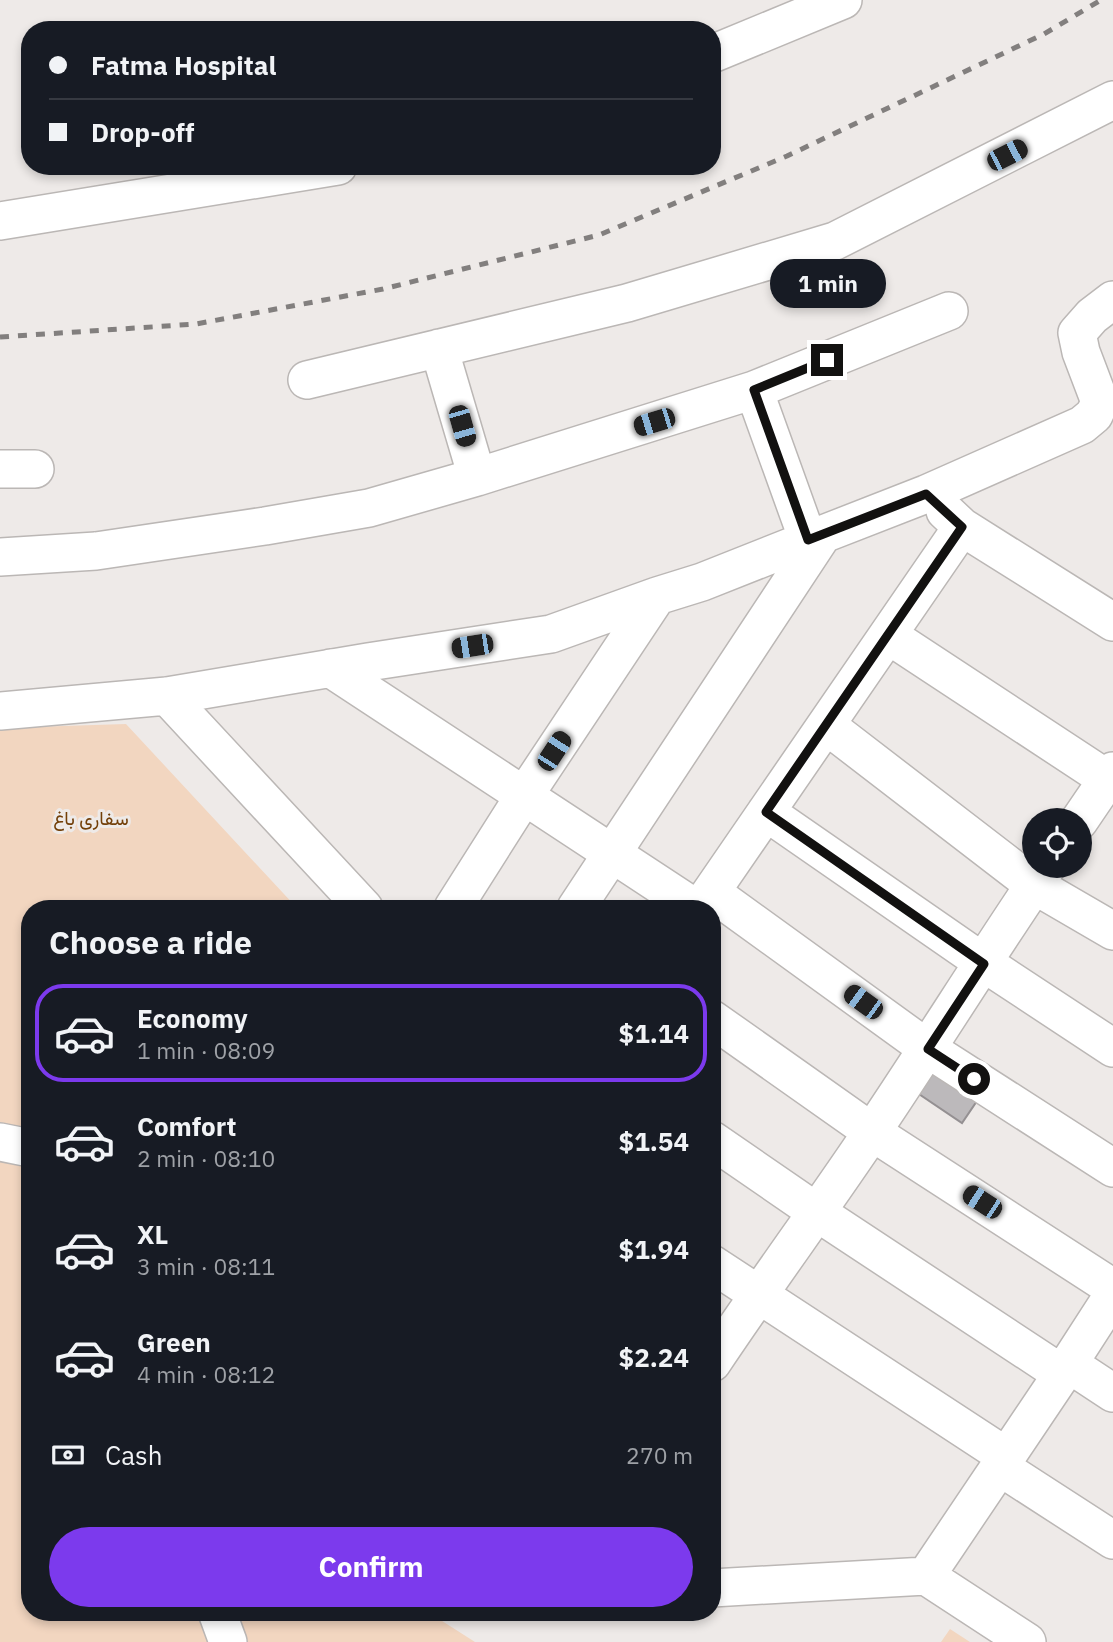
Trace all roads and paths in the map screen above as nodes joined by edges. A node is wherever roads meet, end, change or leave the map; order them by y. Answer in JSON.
{"nodes":[{"id":1,"x":843,"y":0,"type":"edge"},
{"id":2,"x":721,"y":50,"type":"edge"},
{"id":3,"x":1111,"y":106,"type":"edge"},
{"id":4,"x":282,"y":175,"type":"edge"},
{"id":5,"x":0,"y":220,"type":"edge"},
{"id":6,"x":1113,"y":300,"type":"edge"},
{"id":7,"x":949,"y":311,"type":"dead end"},
{"id":8,"x":439,"y":348,"type":"junction"},
{"id":9,"x":307,"y":380,"type":"dead end"},
{"id":10,"x":754,"y":390,"type":"junction"},
{"id":11,"x":477,"y":477,"type":"junction"},
{"id":12,"x":926,"y":494,"type":"junction"},
{"id":13,"x":962,"y":527,"type":"junction"},
{"id":14,"x":816,"y":537,"type":"junction"},
{"id":15,"x":0,"y":557,"type":"edge"},
{"id":16,"x":657,"y":596,"type":"junction"},
{"id":17,"x":1113,"y":622,"type":"edge"},
{"id":18,"x":888,"y":635,"type":"junction"},
{"id":19,"x":330,"y":668,"type":"junction"},
{"id":20,"x":167,"y":696,"type":"junction"},
{"id":21,"x":0,"y":711,"type":"edge"},
{"id":22,"x":826,"y":725,"type":"junction"},
{"id":23,"x":1111,"y":778,"type":"edge"},
{"id":24,"x":524,"y":796,"type":"junction"},
{"id":25,"x":1089,"y":808,"type":"edge"},
{"id":26,"x":766,"y":812,"type":"junction"},
{"id":27,"x":613,"y":854,"type":"junction"},
{"id":28,"x":1022,"y":863,"type":"edge"},
{"id":29,"x":1040,"y":878,"type":"edge"},
{"id":30,"x":1044,"y":878,"type":"edge"},
{"id":31,"x":357,"y":900,"type":"edge"},
{"id":32,"x":458,"y":900,"type":"edge"},
{"id":33,"x":581,"y":900,"type":"edge"},
{"id":34,"x":697,"y":900,"type":"edge"},
{"id":35,"x":704,"y":900,"type":"edge"},
{"id":36,"x":721,"y":915,"type":"edge"},
{"id":37,"x":1113,"y":931,"type":"edge"},
{"id":38,"x":984,"y":964,"type":"junction"},
{"id":39,"x":721,"y":1025,"type":"edge"},
{"id":40,"x":1113,"y":1048,"type":"edge"},
{"id":41,"x":928,"y":1049,"type":"junction"},
{"id":42,"x":872,"y":1132,"type":"junction"},
{"id":43,"x":0,"y":1142,"type":"edge"},
{"id":44,"x":21,"y":1146,"type":"edge"},
{"id":45,"x":721,"y":1146,"type":"edge"},
{"id":46,"x":1113,"y":1168,"type":"edge"},
{"id":47,"x":818,"y":1213,"type":"junction"},
{"id":48,"x":721,"y":1270,"type":"edge"},
{"id":49,"x":1113,"y":1288,"type":"edge"},
{"id":50,"x":758,"y":1295,"type":"junction"},
{"id":51,"x":1113,"y":1295,"type":"edge"},
{"id":52,"x":721,"y":1350,"type":"edge"},
{"id":53,"x":1065,"y":1369,"type":"junction"},
{"id":54,"x":1113,"y":1393,"type":"edge"},
{"id":55,"x":1004,"y":1462,"type":"junction"},
{"id":56,"x":1113,"y":1540,"type":"edge"},
{"id":57,"x":926,"y":1576,"type":"junction"},
{"id":58,"x":721,"y":1587,"type":"edge"},
{"id":59,"x":220,"y":1621,"type":"edge"},
{"id":60,"x":228,"y":1642,"type":"edge"},
{"id":61,"x":1027,"y":1642,"type":"edge"}],
"edges":[{"from":1,"to":2,"type":"street"},
{"from":3,"to":8,"type":"street"},
{"from":4,"to":5,"type":"street"},
{"from":6,"to":12,"type":"street"},
{"from":7,"to":10,"type":"street"},
{"from":8,"to":9,"type":"street"},
{"from":8,"to":11,"type":"street"},
{"from":10,"to":11,"type":"street"},
{"from":10,"to":14,"type":"street"},
{"from":11,"to":15,"type":"street"},
{"from":12,"to":13,"type":"street"},
{"from":12,"to":14,"type":"street"},
{"from":13,"to":17,"type":"street"},
{"from":13,"to":18,"type":"street"},
{"from":14,"to":16,"type":"street"},
{"from":14,"to":27,"type":"street"},
{"from":16,"to":19,"type":"street"},
{"from":16,"to":24,"type":"street"},
{"from":18,"to":22,"type":"street"},
{"from":18,"to":23,"type":"street"},
{"from":19,"to":20,"type":"street"},
{"from":19,"to":24,"type":"street"},
{"from":20,"to":21,"type":"street"},
{"from":20,"to":31,"type":"street"},
{"from":22,"to":26,"type":"street"},
{"from":22,"to":28,"type":"street"},
{"from":23,"to":25,"type":"street"},
{"from":24,"to":27,"type":"street"},
{"from":24,"to":32,"type":"street"},
{"from":26,"to":35,"type":"street"},
{"from":26,"to":38,"type":"street"},
{"from":27,"to":33,"type":"street"},
{"from":27,"to":34,"type":"street"},
{"from":29,"to":38,"type":"street"},
{"from":30,"to":37,"type":"street"},
{"from":36,"to":41,"type":"street"},
{"from":38,"to":40,"type":"street"},
{"from":38,"to":41,"type":"street"},
{"from":39,"to":42,"type":"street"},
{"from":41,"to":42,"type":"street"},
{"from":41,"to":46,"type":"street"},
{"from":42,"to":47,"type":"street"},
{"from":42,"to":49,"type":"street"},
{"from":43,"to":44,"type":"street"},
{"from":45,"to":47,"type":"street"},
{"from":47,"to":50,"type":"street"},
{"from":47,"to":53,"type":"street"},
{"from":48,"to":50,"type":"street"},
{"from":50,"to":52,"type":"street"},
{"from":50,"to":55,"type":"street"},
{"from":51,"to":53,"type":"street"},
{"from":53,"to":54,"type":"street"},
{"from":53,"to":55,"type":"street"},
{"from":55,"to":56,"type":"street"},
{"from":55,"to":57,"type":"street"},
{"from":57,"to":58,"type":"street"},
{"from":57,"to":61,"type":"street"},
{"from":59,"to":60,"type":"street"}]}
